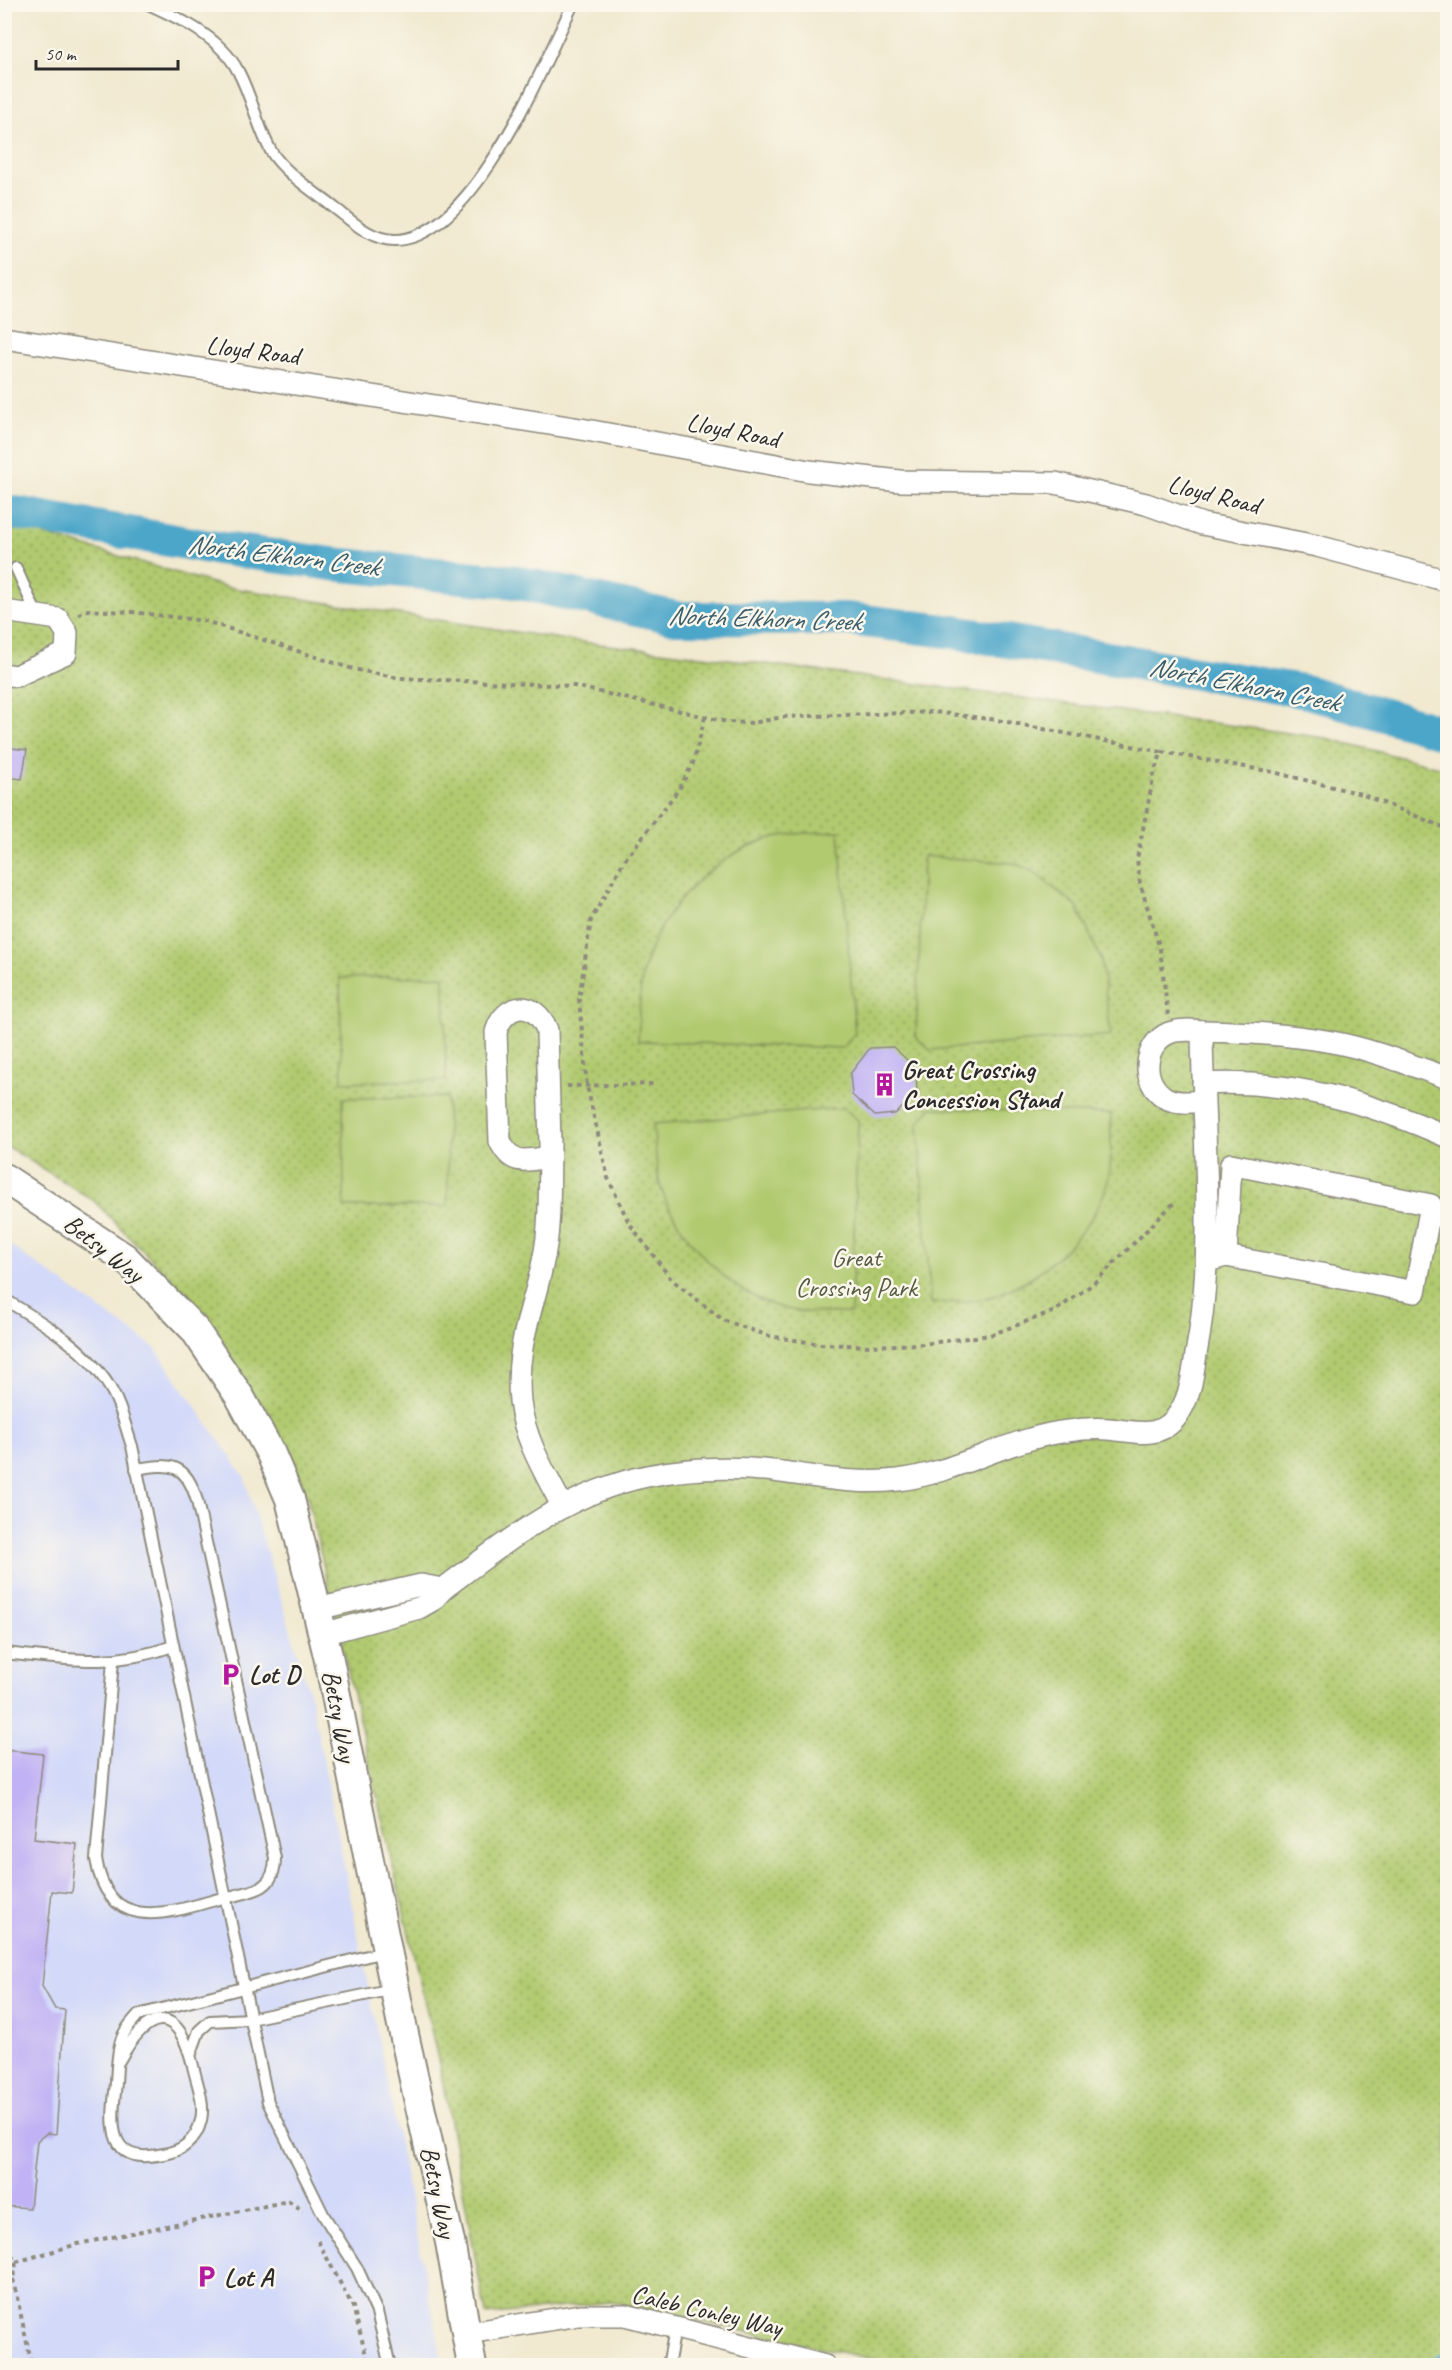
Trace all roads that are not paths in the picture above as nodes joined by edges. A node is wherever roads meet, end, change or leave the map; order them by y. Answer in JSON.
{"nodes":[{"id":1,"x":148,"y":4,"type":"edge"},
{"id":2,"x":573,"y":4,"type":"edge"},
{"id":3,"x":4,"y":338,"type":"edge"},
{"id":4,"x":16,"y":568,"type":"dead end"},
{"id":5,"x":1448,"y":581,"type":"edge"},
{"id":6,"x":4,"y":611,"type":"edge"},
{"id":7,"x":37,"y":615,"type":"junction"},
{"id":8,"x":4,"y":674,"type":"edge"},
{"id":9,"x":1202,"y":1031,"type":"junction"},
{"id":10,"x":1448,"y":1078,"type":"edge"},
{"id":11,"x":1203,"y":1092,"type":"junction"},
{"id":12,"x":1448,"y":1137,"type":"edge"},
{"id":13,"x":550,"y":1157,"type":"junction"},
{"id":14,"x":4,"y":1178,"type":"edge"},
{"id":15,"x":1216,"y":1258,"type":"junction"},
{"id":16,"x":4,"y":1299,"type":"edge"},
{"id":17,"x":136,"y":1469,"type":"junction"},
{"id":18,"x":563,"y":1507,"type":"junction"},
{"id":19,"x":443,"y":1589,"type":"junction"},
{"id":20,"x":383,"y":1594,"type":"junction"},
{"id":21,"x":389,"y":1616,"type":"junction"},
{"id":22,"x":320,"y":1622,"type":"junction"},
{"id":23,"x":173,"y":1646,"type":"junction"},
{"id":24,"x":4,"y":1653,"type":"edge"},
{"id":25,"x":113,"y":1661,"type":"junction"},
{"id":26,"x":226,"y":1897,"type":"junction"},
{"id":27,"x":387,"y":1951,"type":"junction"},
{"id":28,"x":244,"y":1986,"type":"junction"},
{"id":29,"x":395,"y":1989,"type":"junction"},
{"id":30,"x":250,"y":2019,"type":"junction"},
{"id":31,"x":191,"y":2056,"type":"junction"},
{"id":32,"x":118,"y":2061,"type":"junction"},
{"id":33,"x":675,"y":2329,"type":"junction"},
{"id":34,"x":468,"y":2333,"type":"junction"},
{"id":35,"x":814,"y":2364,"type":"edge"},
{"id":36,"x":390,"y":2366,"type":"edge"},
{"id":37,"x":472,"y":2366,"type":"edge"},
{"id":38,"x":668,"y":2366,"type":"edge"}],
"edges":[{"from":1,"to":2,"type":"lane"},
{"from":3,"to":5,"type":"street","name":"Lloyd Road"},
{"from":4,"to":7,"type":"lane"},
{"from":6,"to":7,"type":"street"},
{"from":7,"to":8,"type":"street"},
{"from":9,"to":10,"type":"street"},
{"from":9,"to":11,"type":"street"},
{"from":9,"to":11,"type":"street"},
{"from":11,"to":12,"type":"street"},
{"from":11,"to":15,"type":"street"},
{"from":13,"to":13,"type":"street"},
{"from":13,"to":18,"type":"street"},
{"from":14,"to":22,"type":"street","name":"Betsy Way"},
{"from":15,"to":15,"type":"street"},
{"from":15,"to":18,"type":"street"},
{"from":16,"to":17,"type":"lane"},
{"from":17,"to":23,"type":"lane"},
{"from":17,"to":26,"type":"lane"},
{"from":18,"to":19,"type":"street"},
{"from":19,"to":20,"type":"street"},
{"from":19,"to":21,"type":"street"},
{"from":20,"to":21,"type":"street"},
{"from":20,"to":22,"type":"street"},
{"from":21,"to":22,"type":"street"},
{"from":22,"to":27,"type":"street","name":"Betsy Way"},
{"from":23,"to":25,"type":"lane"},
{"from":23,"to":26,"type":"lane"},
{"from":24,"to":25,"type":"lane"},
{"from":25,"to":26,"type":"lane"},
{"from":26,"to":28,"type":"lane"},
{"from":27,"to":28,"type":"lane"},
{"from":27,"to":29,"type":"street","name":"Betsy Way"},
{"from":28,"to":30,"type":"lane"},
{"from":28,"to":32,"type":"lane"},
{"from":29,"to":30,"type":"lane"},
{"from":29,"to":34,"type":"street","name":"Betsy Way"},
{"from":30,"to":31,"type":"lane"},
{"from":30,"to":36,"type":"lane"},
{"from":31,"to":32,"type":"lane"},
{"from":31,"to":32,"type":"lane"},
{"from":33,"to":34,"type":"street","name":"Caleb Conley Way"},
{"from":33,"to":35,"type":"street","name":"Caleb Conley Way"},
{"from":33,"to":38,"type":"lane"},
{"from":34,"to":37,"type":"street","name":"Betsy Way"}]}
